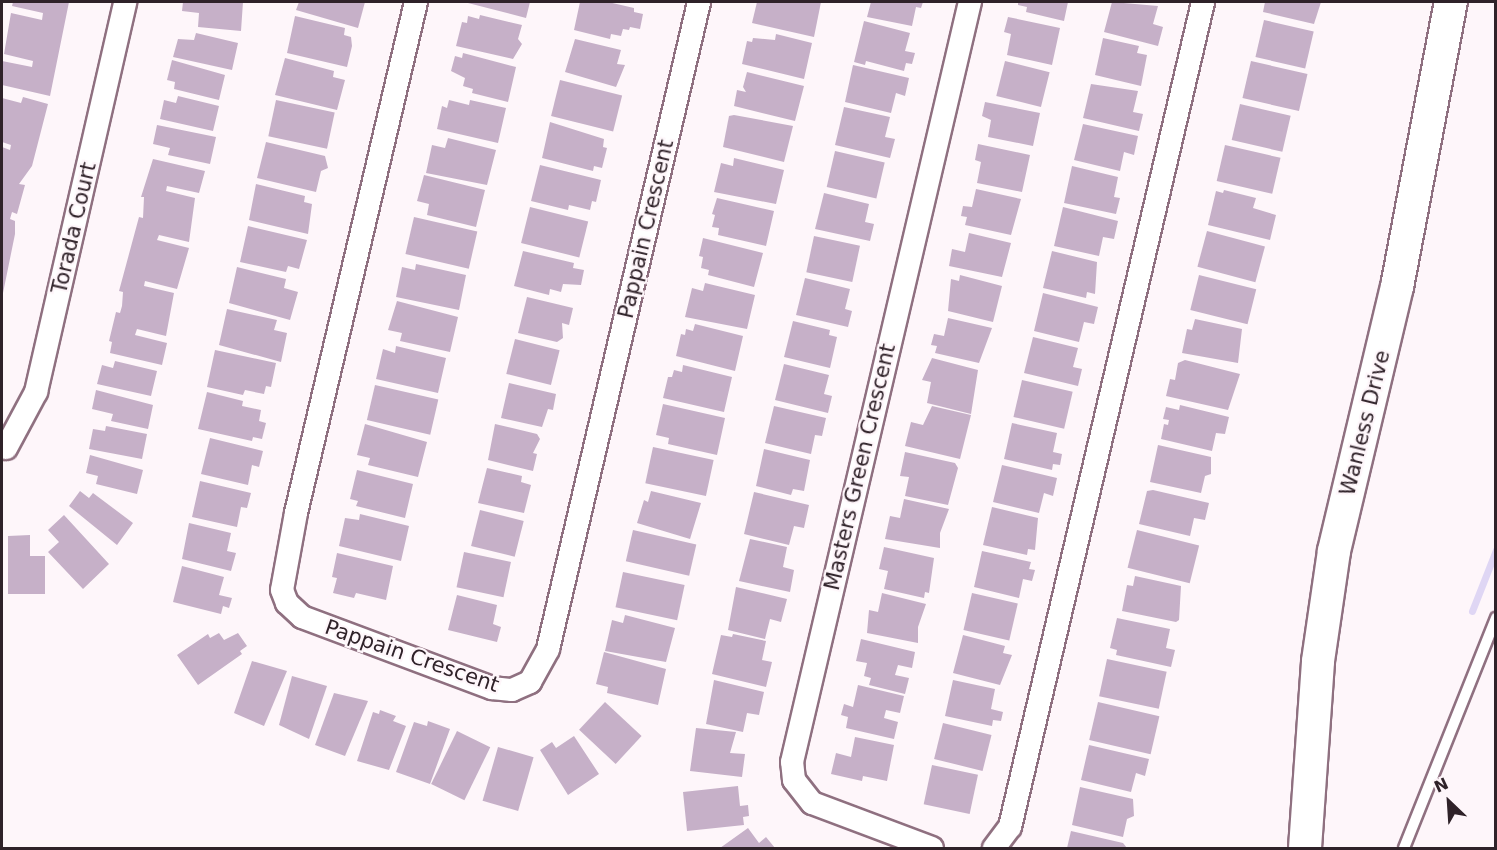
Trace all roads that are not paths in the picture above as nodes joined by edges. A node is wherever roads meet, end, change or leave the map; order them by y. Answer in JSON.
{"nodes":[{"id":1,"x":125,"y":2,"type":"edge"},
{"id":2,"x":416,"y":2,"type":"edge"},
{"id":3,"x":699,"y":2,"type":"edge"},
{"id":4,"x":970,"y":2,"type":"edge"},
{"id":5,"x":1203,"y":2,"type":"edge"},
{"id":6,"x":1451,"y":2,"type":"edge"},
{"id":7,"x":4,"y":449,"type":"edge"},
{"id":8,"x":1496,"y":618,"type":"edge"},
{"id":9,"x":1406,"y":848,"type":"edge"},
{"id":10,"x":932,"y":849,"type":"edge"},
{"id":11,"x":994,"y":849,"type":"edge"},
{"id":12,"x":1305,"y":849,"type":"edge"}],
"edges":[{"from":1,"to":7,"type":"street","name":"Torada Court"},
{"from":2,"to":3,"type":"street","name":"Pappain Crescent"},
{"from":4,"to":10,"type":"street","name":"Masters Green Crescent"},
{"from":5,"to":11,"type":"street"},
{"from":6,"to":12,"type":"main road","name":"Wanless Drive"},
{"from":8,"to":9,"type":"lane"}]}
